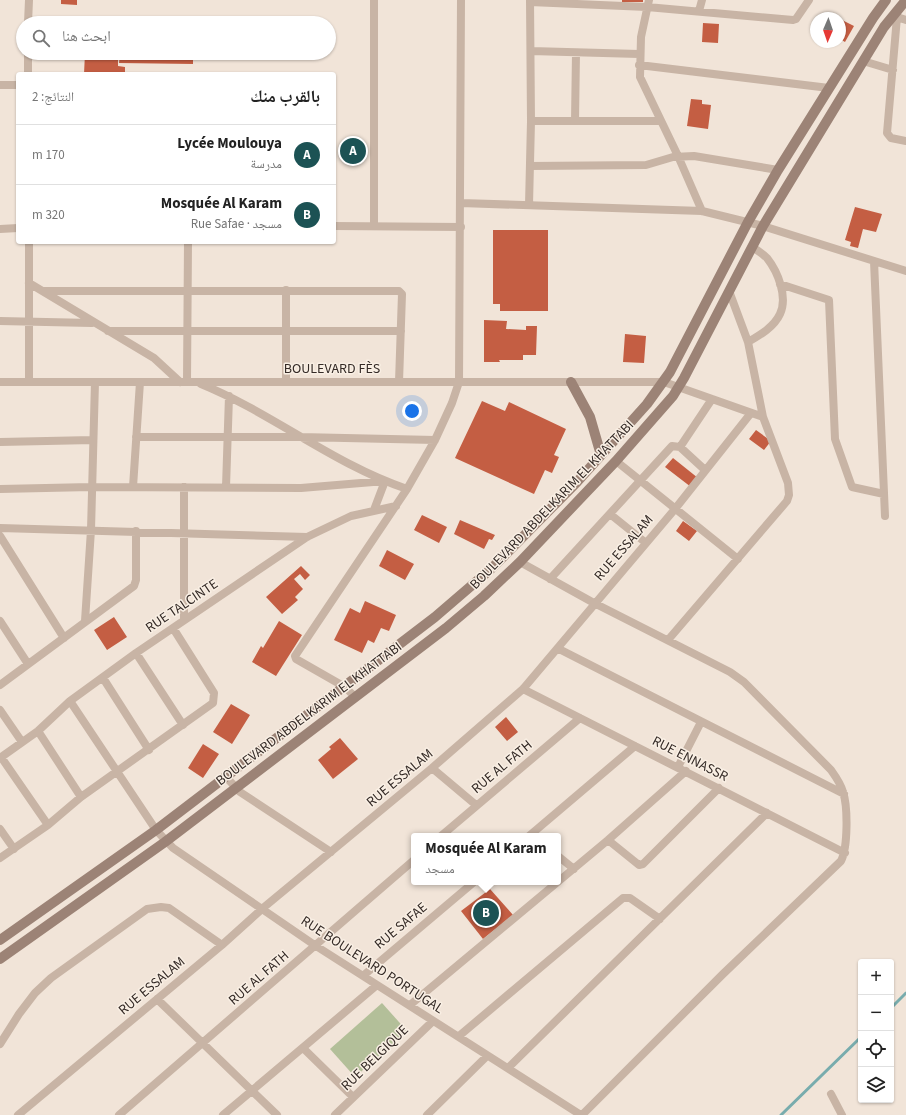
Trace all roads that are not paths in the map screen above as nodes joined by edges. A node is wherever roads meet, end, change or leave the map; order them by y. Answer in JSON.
{"nodes":[{"id":1,"x":29,"y":0,"type":"edge"},
{"id":2,"x":374,"y":0,"type":"edge"},
{"id":3,"x":461,"y":0,"type":"edge"},
{"id":4,"x":702,"y":0,"type":"edge"},
{"id":5,"x":809,"y":0,"type":"edge"},
{"id":6,"x":886,"y":0,"type":"edge"},
{"id":7,"x":906,"y":0,"type":"edge"},
{"id":8,"x":530,"y":1,"type":"edge"},
{"id":9,"x":648,"y":3,"type":"edge"},
{"id":10,"x":699,"y":11,"type":"junction"},
{"id":11,"x":28,"y":16,"type":"edge"},
{"id":12,"x":895,"y":16,"type":"junction"},
{"id":13,"x":906,"y":20,"type":"edge"},
{"id":14,"x":531,"y":51,"type":"junction"},
{"id":15,"x":576,"y":53,"type":"junction"},
{"id":16,"x":639,"y":54,"type":"junction"},
{"id":17,"x":28,"y":60,"type":"edge"},
{"id":18,"x":863,"y":61,"type":"junction"},
{"id":19,"x":639,"y":66,"type":"junction"},
{"id":20,"x":894,"y":70,"type":"junction"},
{"id":21,"x":28,"y":72,"type":"edge"},
{"id":22,"x":0,"y":85,"type":"edge"},
{"id":23,"x":16,"y":85,"type":"edge"},
{"id":24,"x":829,"y":88,"type":"junction"},
{"id":25,"x":531,"y":121,"type":"junction"},
{"id":26,"x":660,"y":121,"type":"junction"},
{"id":27,"x":575,"y":122,"type":"junction"},
{"id":28,"x":906,"y":141,"type":"edge"},
{"id":29,"x":678,"y":156,"type":"junction"},
{"id":30,"x":530,"y":166,"type":"junction"},
{"id":31,"x":778,"y":170,"type":"junction"},
{"id":32,"x":461,"y":203,"type":"junction"},
{"id":33,"x":529,"y":205,"type":"junction"},
{"id":34,"x":702,"y":211,"type":"junction"},
{"id":35,"x":748,"y":222,"type":"junction"},
{"id":36,"x":336,"y":226,"type":"edge"},
{"id":37,"x":374,"y":226,"type":"junction"},
{"id":38,"x":763,"y":226,"type":"junction"},
{"id":39,"x":461,"y":227,"type":"junction"},
{"id":40,"x":0,"y":228,"type":"edge"},
{"id":41,"x":16,"y":228,"type":"edge"},
{"id":42,"x":29,"y":244,"type":"edge"},
{"id":43,"x":188,"y":244,"type":"edge"},
{"id":44,"x":752,"y":247,"type":"junction"},
{"id":45,"x":874,"y":261,"type":"junction"},
{"id":46,"x":906,"y":271,"type":"edge"},
{"id":47,"x":29,"y":284,"type":"junction"},
{"id":48,"x":780,"y":284,"type":"junction"},
{"id":49,"x":188,"y":290,"type":"junction"},
{"id":50,"x":286,"y":290,"type":"junction"},
{"id":51,"x":44,"y":291,"type":"junction"},
{"id":52,"x":729,"y":291,"type":"junction"},
{"id":53,"x":0,"y":321,"type":"edge"},
{"id":54,"x":28,"y":321,"type":"junction"},
{"id":55,"x":93,"y":323,"type":"junction"},
{"id":56,"x":108,"y":331,"type":"junction"},
{"id":57,"x":187,"y":331,"type":"junction"},
{"id":58,"x":401,"y":331,"type":"junction"},
{"id":59,"x":286,"y":332,"type":"junction"},
{"id":60,"x":748,"y":342,"type":"junction"},
{"id":61,"x":0,"y":382,"type":"edge"},
{"id":62,"x":29,"y":382,"type":"junction"},
{"id":63,"x":95,"y":382,"type":"junction"},
{"id":64,"x":140,"y":382,"type":"junction"},
{"id":65,"x":183,"y":382,"type":"junction"},
{"id":66,"x":196,"y":382,"type":"junction"},
{"id":67,"x":286,"y":382,"type":"junction"},
{"id":68,"x":399,"y":382,"type":"junction"},
{"id":69,"x":459,"y":382,"type":"junction"},
{"id":70,"x":570,"y":382,"type":"junction"},
{"id":71,"x":664,"y":382,"type":"junction"},
{"id":72,"x":679,"y":386,"type":"junction"},
{"id":73,"x":229,"y":396,"type":"junction"},
{"id":74,"x":712,"y":399,"type":"junction"},
{"id":75,"x":751,"y":413,"type":"junction"},
{"id":76,"x":763,"y":417,"type":"junction"},
{"id":77,"x":136,"y":437,"type":"junction"},
{"id":78,"x":228,"y":437,"type":"junction"},
{"id":79,"x":300,"y":437,"type":"junction"},
{"id":80,"x":93,"y":440,"type":"junction"},
{"id":81,"x":435,"y":440,"type":"junction"},
{"id":82,"x":0,"y":442,"type":"edge"},
{"id":83,"x":680,"y":447,"type":"junction"},
{"id":84,"x":601,"y":455,"type":"junction"},
{"id":85,"x":616,"y":462,"type":"junction"},
{"id":86,"x":705,"y":470,"type":"junction"},
{"id":87,"x":385,"y":481,"type":"junction"},
{"id":88,"x":640,"y":481,"type":"junction"},
{"id":89,"x":91,"y":487,"type":"junction"},
{"id":90,"x":133,"y":487,"type":"junction"},
{"id":91,"x":184,"y":487,"type":"junction"},
{"id":92,"x":226,"y":487,"type":"junction"},
{"id":93,"x":407,"y":488,"type":"junction"},
{"id":94,"x":0,"y":489,"type":"edge"},
{"id":95,"x":884,"y":494,"type":"junction"},
{"id":96,"x":396,"y":506,"type":"junction"},
{"id":97,"x":675,"y":509,"type":"junction"},
{"id":98,"x":374,"y":510,"type":"junction"},
{"id":99,"x":610,"y":514,"type":"junction"},
{"id":100,"x":885,"y":516,"type":"dead end"},
{"id":101,"x":0,"y":528,"type":"edge"},
{"id":102,"x":91,"y":530,"type":"junction"},
{"id":103,"x":136,"y":531,"type":"junction"},
{"id":104,"x":184,"y":533,"type":"junction"},
{"id":105,"x":0,"y":536,"type":"edge"},
{"id":106,"x":307,"y":537,"type":"junction"},
{"id":107,"x":646,"y":543,"type":"junction"},
{"id":108,"x":738,"y":559,"type":"junction"},
{"id":109,"x":520,"y":562,"type":"junction"},
{"id":110,"x":550,"y":578,"type":"junction"},
{"id":111,"x":594,"y":603,"type":"junction"},
{"id":112,"x":184,"y":620,"type":"junction"},
{"id":113,"x":86,"y":621,"type":"junction"},
{"id":114,"x":0,"y":622,"type":"edge"},
{"id":115,"x":173,"y":628,"type":"junction"},
{"id":116,"x":64,"y":638,"type":"junction"},
{"id":117,"x":668,"y":640,"type":"junction"},
{"id":118,"x":559,"y":649,"type":"junction"},
{"id":119,"x":136,"y":653,"type":"junction"},
{"id":120,"x":28,"y":664,"type":"junction"},
{"id":121,"x":103,"y":678,"type":"junction"},
{"id":122,"x":0,"y":685,"type":"edge"},
{"id":123,"x":345,"y":687,"type":"junction"},
{"id":124,"x":523,"y":689,"type":"junction"},
{"id":125,"x":355,"y":697,"type":"junction"},
{"id":126,"x":70,"y":701,"type":"junction"},
{"id":127,"x":0,"y":710,"type":"edge"},
{"id":128,"x":580,"y":718,"type":"junction"},
{"id":129,"x":701,"y":722,"type":"junction"},
{"id":130,"x":183,"y":726,"type":"junction"},
{"id":131,"x":38,"y":731,"type":"junction"},
{"id":132,"x":22,"y":742,"type":"junction"},
{"id":133,"x":635,"y":746,"type":"junction"},
{"id":134,"x":149,"y":750,"type":"junction"},
{"id":135,"x":0,"y":757,"type":"edge"},
{"id":136,"x":678,"y":767,"type":"junction"},
{"id":137,"x":432,"y":768,"type":"junction"},
{"id":138,"x":686,"y":771,"type":"junction"},
{"id":139,"x":117,"y":772,"type":"junction"},
{"id":140,"x":226,"y":777,"type":"junction"},
{"id":141,"x":235,"y":788,"type":"junction"},
{"id":142,"x":719,"y":788,"type":"junction"},
{"id":143,"x":844,"y":794,"type":"junction"},
{"id":144,"x":82,"y":797,"type":"junction"},
{"id":145,"x":476,"y":806,"type":"junction"},
{"id":146,"x":767,"y":813,"type":"junction"},
{"id":147,"x":48,"y":825,"type":"junction"},
{"id":148,"x":0,"y":829,"type":"edge"},
{"id":149,"x":156,"y":830,"type":"junction"},
{"id":150,"x":444,"y":833,"type":"edge"},
{"id":151,"x":533,"y":833,"type":"edge"},
{"id":152,"x":608,"y":840,"type":"junction"},
{"id":153,"x":165,"y":842,"type":"junction"},
{"id":154,"x":14,"y":849,"type":"junction"},
{"id":155,"x":331,"y":852,"type":"junction"},
{"id":156,"x":845,"y":852,"type":"junction"},
{"id":157,"x":0,"y":858,"type":"edge"},
{"id":158,"x":561,"y":858,"type":"edge"},
{"id":159,"x":411,"y":863,"type":"edge"},
{"id":160,"x":574,"y":869,"type":"junction"},
{"id":161,"x":561,"y":880,"type":"edge"},
{"id":162,"x":470,"y":885,"type":"edge"},
{"id":163,"x":555,"y":885,"type":"edge"},
{"id":164,"x":263,"y":908,"type":"junction"},
{"id":165,"x":660,"y":919,"type":"junction"},
{"id":166,"x":0,"y":940,"type":"edge"},
{"id":167,"x":222,"y":945,"type":"junction"},
{"id":168,"x":316,"y":946,"type":"junction"},
{"id":169,"x":0,"y":958,"type":"edge"},
{"id":170,"x":364,"y":975,"type":"junction"},
{"id":171,"x":378,"y":985,"type":"junction"},
{"id":172,"x":157,"y":999,"type":"junction"},
{"id":173,"x":410,"y":1005,"type":"junction"},
{"id":174,"x":433,"y":1021,"type":"junction"},
{"id":175,"x":459,"y":1036,"type":"junction"},
{"id":176,"x":0,"y":1044,"type":"edge"},
{"id":177,"x":203,"y":1044,"type":"junction"},
{"id":178,"x":303,"y":1048,"type":"junction"},
{"id":179,"x":487,"y":1056,"type":"junction"},
{"id":180,"x":508,"y":1068,"type":"junction"},
{"id":181,"x":252,"y":1091,"type":"junction"},
{"id":182,"x":831,"y":1094,"type":"dead end"},
{"id":183,"x":353,"y":1097,"type":"junction"},
{"id":184,"x":18,"y":1115,"type":"edge"},
{"id":185,"x":119,"y":1115,"type":"edge"},
{"id":186,"x":223,"y":1115,"type":"edge"},
{"id":187,"x":277,"y":1115,"type":"edge"},
{"id":188,"x":336,"y":1115,"type":"edge"},
{"id":189,"x":427,"y":1115,"type":"edge"},
{"id":190,"x":581,"y":1115,"type":"edge"},
{"id":191,"x":842,"y":1115,"type":"edge"}],
"edges":[{"from":1,"to":11,"type":"street"},
{"from":2,"to":37,"type":"street"},
{"from":3,"to":32,"type":"street"},
{"from":4,"to":10,"type":"street"},
{"from":5,"to":10,"type":"street"},
{"from":6,"to":24,"type":"street","name":"BOULEVARD ABDELKARIM EL KHATTABI"},
{"from":7,"to":12,"type":"street","name":"BOULEVARD ABDELKARIM EL KHATTABI"},
{"from":8,"to":9,"type":"street"},
{"from":8,"to":14,"type":"street"},
{"from":9,"to":10,"type":"street"},
{"from":9,"to":16,"type":"street"},
{"from":12,"to":13,"type":"street"},
{"from":12,"to":18,"type":"street","name":"BOULEVARD ABDELKARIM EL KHATTABI"},
{"from":12,"to":20,"type":"street"},
{"from":14,"to":15,"type":"street"},
{"from":14,"to":25,"type":"street"},
{"from":15,"to":16,"type":"street"},
{"from":15,"to":27,"type":"street"},
{"from":16,"to":19,"type":"street"},
{"from":17,"to":21,"type":"street"},
{"from":18,"to":20,"type":"street"},
{"from":18,"to":38,"type":"street","name":"BOULEVARD ABDELKARIM EL KHATTABI"},
{"from":19,"to":24,"type":"street"},
{"from":19,"to":26,"type":"street"},
{"from":20,"to":28,"type":"street"},
{"from":22,"to":23,"type":"street"},
{"from":24,"to":31,"type":"street","name":"BOULEVARD ABDELKARIM EL KHATTABI"},
{"from":25,"to":27,"type":"street"},
{"from":25,"to":30,"type":"street"},
{"from":26,"to":27,"type":"street"},
{"from":26,"to":29,"type":"street"},
{"from":29,"to":30,"type":"street"},
{"from":29,"to":31,"type":"street"},
{"from":29,"to":34,"type":"street"},
{"from":30,"to":33,"type":"street"},
{"from":31,"to":35,"type":"street","name":"BOULEVARD ABDELKARIM EL KHATTABI"},
{"from":32,"to":33,"type":"street"},
{"from":32,"to":39,"type":"street"},
{"from":33,"to":34,"type":"street"},
{"from":34,"to":35,"type":"street"},
{"from":35,"to":38,"type":"street"},
{"from":35,"to":71,"type":"street","name":"BOULEVARD ABDELKARIM EL KHATTABI"},
{"from":36,"to":37,"type":"street"},
{"from":37,"to":39,"type":"street"},
{"from":38,"to":44,"type":"street","name":"BOULEVARD ABDELKARIM EL KHATTABI"},
{"from":38,"to":45,"type":"street"},
{"from":39,"to":69,"type":"street"},
{"from":40,"to":41,"type":"street"},
{"from":42,"to":47,"type":"street"},
{"from":43,"to":49,"type":"street"},
{"from":44,"to":48,"type":"street"},
{"from":44,"to":52,"type":"street","name":"BOULEVARD ABDELKARIM EL KHATTABI"},
{"from":45,"to":46,"type":"street"},
{"from":45,"to":95,"type":"street"},
{"from":47,"to":51,"type":"street"},
{"from":47,"to":54,"type":"street"},
{"from":48,"to":60,"type":"street"},
{"from":48,"to":95,"type":"street"},
{"from":49,"to":50,"type":"street"},
{"from":49,"to":51,"type":"street"},
{"from":49,"to":57,"type":"street"},
{"from":50,"to":58,"type":"street"},
{"from":50,"to":59,"type":"street"},
{"from":51,"to":55,"type":"street"},
{"from":52,"to":60,"type":"street"},
{"from":52,"to":72,"type":"street","name":"BOULEVARD ABDELKARIM EL KHATTABI"},
{"from":53,"to":54,"type":"street"},
{"from":54,"to":55,"type":"street"},
{"from":54,"to":62,"type":"street"},
{"from":55,"to":56,"type":"street"},
{"from":56,"to":57,"type":"street"},
{"from":56,"to":65,"type":"street"},
{"from":57,"to":59,"type":"street"},
{"from":57,"to":65,"type":"street"},
{"from":58,"to":59,"type":"street"},
{"from":58,"to":68,"type":"street"},
{"from":59,"to":67,"type":"street"},
{"from":60,"to":76,"type":"street"},
{"from":61,"to":62,"type":"street","name":"BOULEVARD FÈS"},
{"from":62,"to":63,"type":"street","name":"BOULEVARD FÈS"},
{"from":63,"to":64,"type":"street","name":"BOULEVARD FÈS"},
{"from":63,"to":80,"type":"street"},
{"from":64,"to":65,"type":"street","name":"BOULEVARD FÈS"},
{"from":64,"to":77,"type":"street"},
{"from":65,"to":66,"type":"street","name":"BOULEVARD FÈS"},
{"from":66,"to":67,"type":"street","name":"BOULEVARD FÈS"},
{"from":66,"to":73,"type":"street"},
{"from":67,"to":68,"type":"street","name":"BOULEVARD FÈS"},
{"from":68,"to":69,"type":"street","name":"BOULEVARD FÈS"},
{"from":69,"to":70,"type":"street","name":"BOULEVARD FÈS"},
{"from":69,"to":81,"type":"street"},
{"from":70,"to":71,"type":"street","name":"BOULEVARD FÈS"},
{"from":70,"to":84,"type":"street"},
{"from":71,"to":72,"type":"street","name":"BOULEVARD FÈS"},
{"from":71,"to":84,"type":"street","name":"BOULEVARD ABDELKARIM EL KHATTABI"},
{"from":72,"to":74,"type":"street","name":"BOULEVARD FÈS"},
{"from":72,"to":85,"type":"street","name":"BOULEVARD ABDELKARIM EL KHATTABI"},
{"from":73,"to":78,"type":"street"},
{"from":73,"to":79,"type":"street"},
{"from":74,"to":75,"type":"street","name":"BOULEVARD FÈS"},
{"from":74,"to":83,"type":"street"},
{"from":75,"to":76,"type":"street","name":"BOULEVARD FÈS"},
{"from":75,"to":86,"type":"street","name":"RUE ESSALAM"},
{"from":76,"to":108,"type":"street"},
{"from":77,"to":78,"type":"street"},
{"from":77,"to":90,"type":"street"},
{"from":78,"to":79,"type":"street"},
{"from":78,"to":92,"type":"street"},
{"from":79,"to":81,"type":"street"},
{"from":79,"to":87,"type":"street"},
{"from":80,"to":82,"type":"street"},
{"from":80,"to":89,"type":"street"},
{"from":81,"to":93,"type":"street"},
{"from":83,"to":86,"type":"street"},
{"from":83,"to":88,"type":"street"},
{"from":84,"to":123,"type":"street","name":"BOULEVARD ABDELKARIM EL KHATTABI"},
{"from":85,"to":88,"type":"street"},
{"from":85,"to":109,"type":"street","name":"BOULEVARD ABDELKARIM EL KHATTABI"},
{"from":86,"to":97,"type":"street","name":"RUE ESSALAM"},
{"from":87,"to":92,"type":"street"},
{"from":87,"to":93,"type":"street"},
{"from":87,"to":98,"type":"street"},
{"from":88,"to":97,"type":"street"},
{"from":88,"to":99,"type":"street"},
{"from":89,"to":90,"type":"street"},
{"from":89,"to":94,"type":"street"},
{"from":89,"to":102,"type":"street"},
{"from":90,"to":91,"type":"street"},
{"from":91,"to":92,"type":"street"},
{"from":91,"to":104,"type":"street"},
{"from":93,"to":96,"type":"street"},
{"from":95,"to":100,"type":"street"},
{"from":96,"to":98,"type":"street","name":"RUE TALCINTE"},
{"from":96,"to":123,"type":"street"},
{"from":97,"to":107,"type":"street","name":"RUE ESSALAM"},
{"from":97,"to":108,"type":"street"},
{"from":98,"to":106,"type":"street","name":"RUE TALCINTE"},
{"from":99,"to":107,"type":"street"},
{"from":99,"to":110,"type":"street"},
{"from":101,"to":102,"type":"street"},
{"from":102,"to":103,"type":"street"},
{"from":102,"to":113,"type":"street"},
{"from":103,"to":104,"type":"street"},
{"from":103,"to":113,"type":"street"},
{"from":104,"to":106,"type":"street"},
{"from":104,"to":112,"type":"street"},
{"from":105,"to":116,"type":"street"},
{"from":106,"to":112,"type":"street","name":"RUE TALCINTE"},
{"from":107,"to":111,"type":"street","name":"RUE ESSALAM"},
{"from":108,"to":117,"type":"street"},
{"from":109,"to":110,"type":"street"},
{"from":109,"to":125,"type":"street","name":"BOULEVARD ABDELKARIM EL KHATTABI"},
{"from":110,"to":111,"type":"street"},
{"from":111,"to":117,"type":"street"},
{"from":111,"to":118,"type":"street","name":"RUE ESSALAM"},
{"from":112,"to":115,"type":"street","name":"RUE TALCINTE"},
{"from":113,"to":116,"type":"street"},
{"from":114,"to":120,"type":"street"},
{"from":115,"to":119,"type":"street","name":"RUE TALCINTE"},
{"from":115,"to":130,"type":"street"},
{"from":116,"to":120,"type":"street"},
{"from":117,"to":143,"type":"street"},
{"from":118,"to":124,"type":"street","name":"RUE ESSALAM"},
{"from":118,"to":129,"type":"street"},
{"from":119,"to":121,"type":"street","name":"RUE TALCINTE"},
{"from":119,"to":130,"type":"street"},
{"from":120,"to":122,"type":"street"},
{"from":121,"to":126,"type":"street","name":"RUE TALCINTE"},
{"from":121,"to":134,"type":"street"},
{"from":123,"to":125,"type":"street"},
{"from":123,"to":140,"type":"street","name":"BOULEVARD ABDELKARIM EL KHATTABI"},
{"from":124,"to":128,"type":"street","name":"RUE ENNASSR"},
{"from":124,"to":137,"type":"street","name":"RUE ESSALAM"},
{"from":125,"to":141,"type":"street","name":"BOULEVARD ABDELKARIM EL KHATTABI"},
{"from":126,"to":131,"type":"street","name":"RUE TALCINTE"},
{"from":126,"to":139,"type":"street","name":"RUE BOULEVARD PORTUGAL"},
{"from":127,"to":132,"type":"street"},
{"from":128,"to":133,"type":"street","name":"RUE ENNASSR"},
{"from":128,"to":145,"type":"street","name":"RUE AL FATH"},
{"from":129,"to":136,"type":"street"},
{"from":129,"to":143,"type":"street"},
{"from":130,"to":134,"type":"street"},
{"from":131,"to":132,"type":"street","name":"RUE TALCINTE"},
{"from":131,"to":144,"type":"street"},
{"from":132,"to":135,"type":"street","name":"RUE TALCINTE"},
{"from":133,"to":136,"type":"street","name":"RUE ENNASSR"},
{"from":133,"to":151,"type":"street"},
{"from":134,"to":139,"type":"street"},
{"from":135,"to":147,"type":"street"},
{"from":136,"to":138,"type":"street","name":"RUE ENNASSR"},
{"from":137,"to":145,"type":"street"},
{"from":137,"to":155,"type":"street","name":"RUE ESSALAM"},
{"from":138,"to":142,"type":"street","name":"RUE ENNASSR"},
{"from":138,"to":152,"type":"street"},
{"from":139,"to":144,"type":"street"},
{"from":139,"to":149,"type":"street","name":"RUE BOULEVARD PORTUGAL"},
{"from":140,"to":141,"type":"street"},
{"from":140,"to":149,"type":"street","name":"BOULEVARD ABDELKARIM EL KHATTABI"},
{"from":141,"to":153,"type":"street","name":"BOULEVARD ABDELKARIM EL KHATTABI"},
{"from":141,"to":155,"type":"street"},
{"from":142,"to":146,"type":"street","name":"RUE ENNASSR"},
{"from":142,"to":152,"type":"street"},
{"from":143,"to":156,"type":"street"},
{"from":144,"to":147,"type":"street"},
{"from":145,"to":150,"type":"street","name":"RUE AL FATH"},
{"from":146,"to":156,"type":"street","name":"RUE ENNASSR"},
{"from":146,"to":165,"type":"street"},
{"from":147,"to":154,"type":"street"},
{"from":148,"to":154,"type":"street"},
{"from":149,"to":153,"type":"street","name":"RUE BOULEVARD PORTUGAL"},
{"from":149,"to":166,"type":"street","name":"BOULEVARD ABDELKARIM EL KHATTABI"},
{"from":152,"to":160,"type":"street"},
{"from":153,"to":164,"type":"street","name":"RUE BOULEVARD PORTUGAL"},
{"from":153,"to":169,"type":"street","name":"BOULEVARD ABDELKARIM EL KHATTABI"},
{"from":154,"to":157,"type":"street"},
{"from":155,"to":164,"type":"street","name":"RUE ESSALAM"},
{"from":156,"to":190,"type":"street"},
{"from":158,"to":160,"type":"street"},
{"from":159,"to":168,"type":"street","name":"RUE AL FATH"},
{"from":160,"to":161,"type":"street"},
{"from":162,"to":170,"type":"street","name":"RUE SAFAE"},
{"from":163,"to":173,"type":"street"},
{"from":164,"to":167,"type":"street","name":"RUE ESSALAM"},
{"from":164,"to":168,"type":"street","name":"RUE BOULEVARD PORTUGAL"},
{"from":165,"to":175,"type":"street"},
{"from":165,"to":180,"type":"street"},
{"from":167,"to":172,"type":"street","name":"RUE ESSALAM"},
{"from":167,"to":176,"type":"street"},
{"from":168,"to":170,"type":"street","name":"RUE BOULEVARD PORTUGAL"},
{"from":168,"to":177,"type":"street","name":"RUE AL FATH"},
{"from":170,"to":171,"type":"street","name":"RUE BOULEVARD PORTUGAL"},
{"from":171,"to":173,"type":"street","name":"RUE BOULEVARD PORTUGAL"},
{"from":171,"to":178,"type":"street"},
{"from":172,"to":177,"type":"street"},
{"from":172,"to":184,"type":"street","name":"RUE ESSALAM"},
{"from":173,"to":174,"type":"street","name":"RUE BOULEVARD PORTUGAL"},
{"from":174,"to":175,"type":"street","name":"RUE BOULEVARD PORTUGAL"},
{"from":174,"to":183,"type":"street","name":"RUE BELGIQUE"},
{"from":175,"to":179,"type":"street","name":"RUE BOULEVARD PORTUGAL"},
{"from":177,"to":181,"type":"street"},
{"from":177,"to":185,"type":"street","name":"RUE AL FATH"},
{"from":178,"to":181,"type":"street"},
{"from":178,"to":183,"type":"street"},
{"from":179,"to":180,"type":"street","name":"RUE BOULEVARD PORTUGAL"},
{"from":179,"to":189,"type":"street"},
{"from":180,"to":190,"type":"street","name":"RUE BOULEVARD PORTUGAL"},
{"from":181,"to":186,"type":"street"},
{"from":181,"to":187,"type":"street"},
{"from":182,"to":191,"type":"street"},
{"from":183,"to":188,"type":"street","name":"RUE BELGIQUE"}]}
